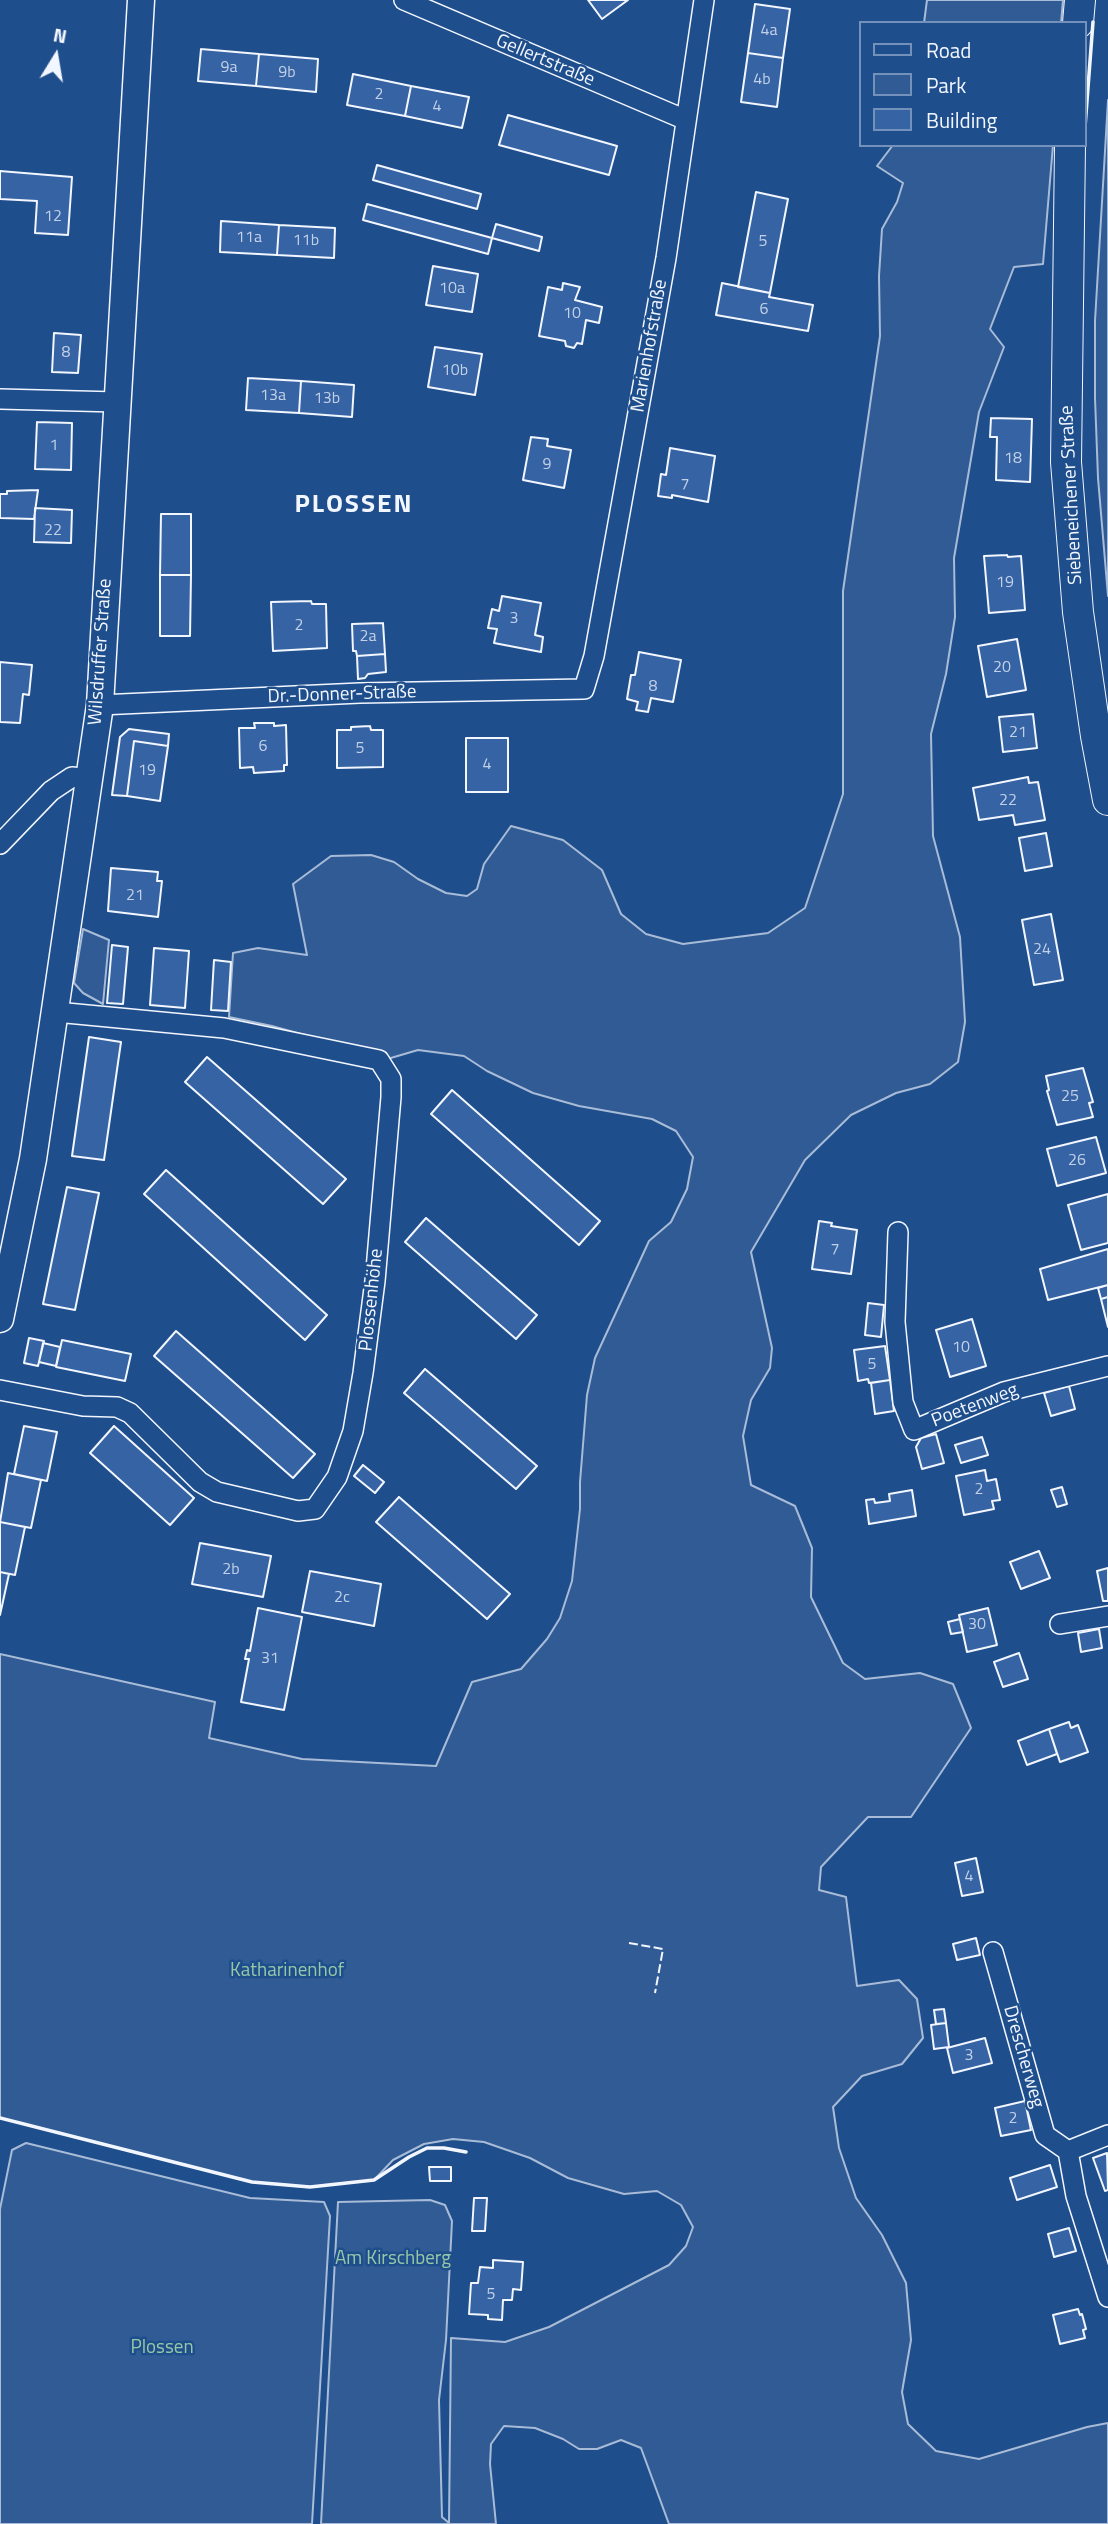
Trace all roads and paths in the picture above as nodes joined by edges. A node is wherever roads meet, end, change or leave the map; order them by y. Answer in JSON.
{"nodes":[{"id":1,"x":141,"y":0,"type":"edge"},
{"id":2,"x":404,"y":0,"type":"edge"},
{"id":3,"x":704,"y":0,"type":"edge"},
{"id":4,"x":1080,"y":0,"type":"edge"},
{"id":5,"x":1079,"y":21,"type":"edge"},
{"id":6,"x":686,"y":120,"type":"junction"},
{"id":7,"x":1070,"y":147,"type":"edge"},
{"id":8,"x":0,"y":399,"type":"edge"},
{"id":9,"x":117,"y":402,"type":"junction"},
{"id":10,"x":583,"y":689,"type":"joint"},
{"id":11,"x":100,"y":705,"type":"junction"},
{"id":12,"x":90,"y":779,"type":"junction"},
{"id":13,"x":1108,"y":800,"type":"edge"},
{"id":14,"x":0,"y":844,"type":"edge"},
{"id":15,"x":56,"y":1012,"type":"junction"},
{"id":16,"x":898,"y":1232,"type":"dead end"},
{"id":17,"x":2,"y":1304,"type":"edge"},
{"id":18,"x":1108,"y":1366,"type":"edge"},
{"id":19,"x":0,"y":1390,"type":"edge"},
{"id":20,"x":1108,"y":1616,"type":"edge"},
{"id":21,"x":1059,"y":1624,"type":"dead end"},
{"id":22,"x":993,"y":1952,"type":"dead end"},
{"id":23,"x":1108,"y":2135,"type":"edge"},
{"id":24,"x":1068,"y":2151,"type":"junction"},
{"id":25,"x":1108,"y":2297,"type":"edge"}],
"edges":[{"from":1,"to":9,"type":"main road","name":"Wilsdruffer Straße"},
{"from":2,"to":6,"type":"street","name":"Gellertstraße"},
{"from":3,"to":6,"type":"street","name":"Marienhofstraße"},
{"from":4,"to":5,"type":"main road"},
{"from":6,"to":10,"type":"street","name":"Marienhofstraße"},
{"from":7,"to":13,"type":"main road","name":"Siebeneichener Straße"},
{"from":8,"to":9,"type":"street"},
{"from":9,"to":11,"type":"main road","name":"Wilsdruffer Straße"},
{"from":10,"to":11,"type":"street","name":"Dr.-Donner-Straße"},
{"from":11,"to":12,"type":"main road","name":"Wilsdruffer Straße"},
{"from":12,"to":14,"type":"street"},
{"from":12,"to":15,"type":"main road","name":"Wilsdruffer Straße"},
{"from":15,"to":17,"type":"main road","name":"Wilsdruffer Straße"},
{"from":15,"to":19,"type":"street","name":"Plossenhöhe"},
{"from":16,"to":18,"type":"street","name":"Poetenweg"},
{"from":20,"to":21,"type":"street"},
{"from":22,"to":24,"type":"street","name":"Drescherweg"},
{"from":23,"to":24,"type":"street"},
{"from":24,"to":25,"type":"street"}]}
